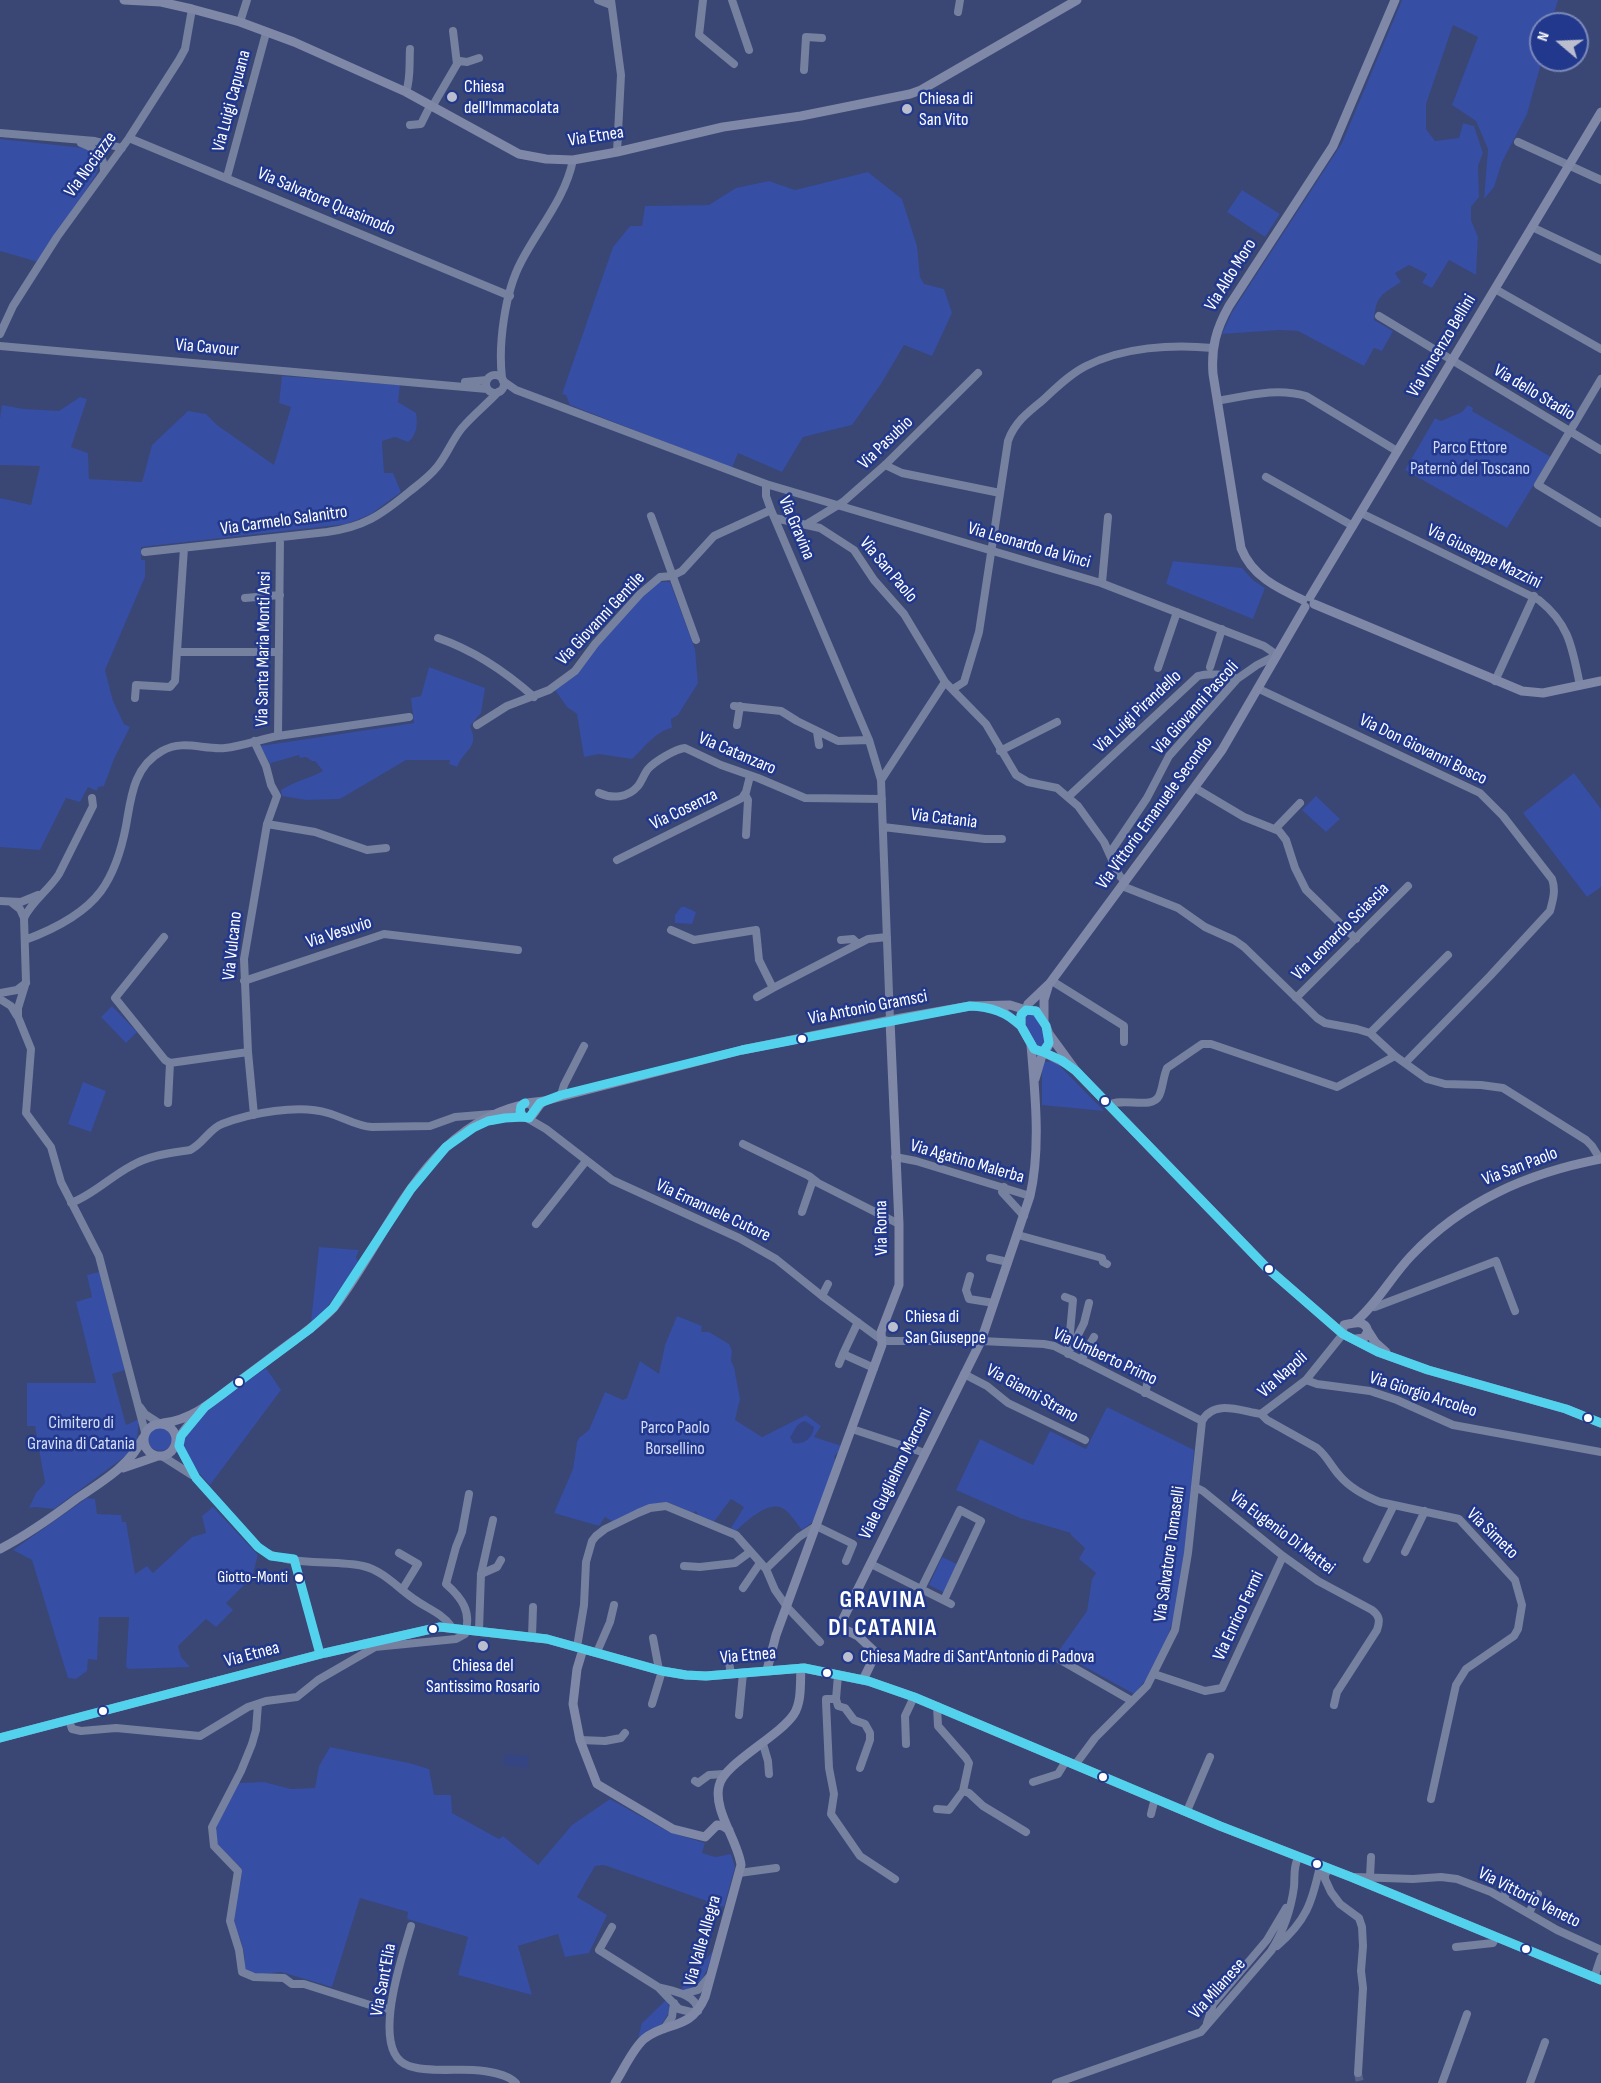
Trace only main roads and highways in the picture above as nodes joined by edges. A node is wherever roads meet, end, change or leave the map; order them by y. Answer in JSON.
{"nodes":[{"id":1,"x":124,"y":0,"type":"edge"},
{"id":2,"x":1077,"y":0,"type":"edge"},
{"id":3,"x":1395,"y":0,"type":"edge"},
{"id":4,"x":1601,"y":112,"type":"edge"},
{"id":5,"x":1308,"y":602,"type":"junction"},
{"id":6,"x":1277,"y":655,"type":"joint"},
{"id":7,"x":1601,"y":681,"type":"edge"},
{"id":8,"x":1051,"y":982,"type":"junction"},
{"id":9,"x":990,"y":1006,"type":"junction"},
{"id":10,"x":1024,"y":1007,"type":"junction"},
{"id":11,"x":890,"y":1020,"type":"junction"},
{"id":12,"x":1045,"y":1023,"type":"junction"},
{"id":13,"x":1022,"y":1026,"type":"junction"},
{"id":14,"x":1049,"y":1034,"type":"junction"},
{"id":15,"x":1031,"y":1045,"type":"junction"},
{"id":16,"x":1043,"y":1052,"type":"junction"},
{"id":17,"x":1076,"y":1071,"type":"junction"},
{"id":18,"x":1034,"y":1081,"type":"junction"},
{"id":19,"x":544,"y":1101,"type":"junction"},
{"id":20,"x":524,"y":1104,"type":"junction"},
{"id":21,"x":529,"y":1116,"type":"junction"},
{"id":22,"x":473,"y":1126,"type":"junction"},
{"id":23,"x":1600,"y":1159,"type":"edge"},
{"id":24,"x":1380,"y":1295,"type":"junction"},
{"id":25,"x":1346,"y":1328,"type":"junction"},
{"id":26,"x":1368,"y":1330,"type":"junction"},
{"id":27,"x":1356,"y":1339,"type":"junction"},
{"id":28,"x":1395,"y":1358,"type":"junction"},
{"id":29,"x":205,"y":1407,"type":"junction"},
{"id":30,"x":161,"y":1423,"type":"junction"},
{"id":31,"x":1601,"y":1423,"type":"edge"},
{"id":32,"x":144,"y":1435,"type":"junction"},
{"id":33,"x":179,"y":1441,"type":"junction"},
{"id":34,"x":160,"y":1456,"type":"junction"},
{"id":35,"x":116,"y":1471,"type":"junction"},
{"id":36,"x":0,"y":1548,"type":"edge"},
{"id":37,"x":580,"y":1648,"type":"junction"},
{"id":38,"x":801,"y":1668,"type":"junction"},
{"id":39,"x":767,"y":1670,"type":"junction"},
{"id":40,"x":863,"y":1680,"type":"junction"},
{"id":41,"x":0,"y":1738,"type":"edge"},
{"id":42,"x":720,"y":1803,"type":"junction"},
{"id":43,"x":714,"y":1827,"type":"junction"},
{"id":44,"x":729,"y":1830,"type":"junction"},
{"id":45,"x":1597,"y":1979,"type":"edge"},
{"id":46,"x":615,"y":2083,"type":"edge"}],
"edges":[{"from":1,"to":2,"type":"main road","name":"Via Etnea"},
{"from":3,"to":5,"type":"main road","name":"Via Aldo Moro"},
{"from":4,"to":5,"type":"main road","name":"Via Vincenzo Bellini"},
{"from":5,"to":6,"type":"main road","name":"Via Vincenzo Bellini"},
{"from":5,"to":7,"type":"main road","name":"Via Aldo Moro"},
{"from":6,"to":8,"type":"main road","name":"Via Vittorio Emanuele Secondo"},
{"from":8,"to":10,"type":"main road","name":"Via Vittorio Emanuele Secondo"},
{"from":8,"to":12,"type":"main road","name":"Via Vittorio Emanuele Secondo"},
{"from":9,"to":10,"type":"main road","name":"Via Antonio Gramsci"},
{"from":9,"to":11,"type":"main road","name":"Via Antonio Gramsci"},
{"from":9,"to":13,"type":"main road"},
{"from":10,"to":12,"type":"main road"},
{"from":10,"to":13,"type":"main road"},
{"from":11,"to":19,"type":"main road","name":"Via Antonio Gramsci"},
{"from":11,"to":39,"type":"main road","name":"Via Roma"},
{"from":12,"to":14,"type":"main road"},
{"from":13,"to":15,"type":"main road"},
{"from":14,"to":16,"type":"main road"},
{"from":14,"to":17,"type":"main road"},
{"from":15,"to":16,"type":"main road"},
{"from":15,"to":18,"type":"main road"},
{"from":16,"to":17,"type":"main road"},
{"from":16,"to":18,"type":"main road"},
{"from":17,"to":25,"type":"main road"},
{"from":18,"to":40,"type":"main road","name":"Viale Guglielmo Marconi"},
{"from":19,"to":20,"type":"main road","name":"Via Antonio Gramsci"},
{"from":19,"to":21,"type":"main road"},
{"from":20,"to":21,"type":"main road"},
{"from":20,"to":22,"type":"main road","name":"Via Antonio Gramsci"},
{"from":21,"to":22,"type":"main road"},
{"from":22,"to":29,"type":"main road"},
{"from":23,"to":24,"type":"main road","name":"Via San Paolo"},
{"from":24,"to":25,"type":"main road"},
{"from":24,"to":26,"type":"main road"},
{"from":25,"to":26,"type":"main road"},
{"from":25,"to":27,"type":"main road"},
{"from":26,"to":27,"type":"main road"},
{"from":26,"to":28,"type":"main road"},
{"from":27,"to":28,"type":"main road"},
{"from":28,"to":31,"type":"main road"},
{"from":29,"to":30,"type":"main road"},
{"from":29,"to":33,"type":"main road"},
{"from":30,"to":32,"type":"main road"},
{"from":30,"to":33,"type":"main road"},
{"from":32,"to":34,"type":"main road"},
{"from":32,"to":35,"type":"main road"},
{"from":33,"to":34,"type":"main road"},
{"from":34,"to":35,"type":"main road"},
{"from":35,"to":36,"type":"main road"},
{"from":37,"to":39,"type":"main road","name":"Via Etnea"},
{"from":37,"to":41,"type":"main road","name":"Via Etnea"},
{"from":37,"to":43,"type":"main road"},
{"from":38,"to":39,"type":"main road","name":"Via Etnea"},
{"from":38,"to":40,"type":"main road","name":"Via Etnea"},
{"from":38,"to":42,"type":"main road"},
{"from":40,"to":45,"type":"main road","name":"Via Etnea"},
{"from":42,"to":43,"type":"main road"},
{"from":42,"to":44,"type":"main road"},
{"from":43,"to":44,"type":"main road"},
{"from":44,"to":46,"type":"main road","name":"Via Valle Allegra"}]}
